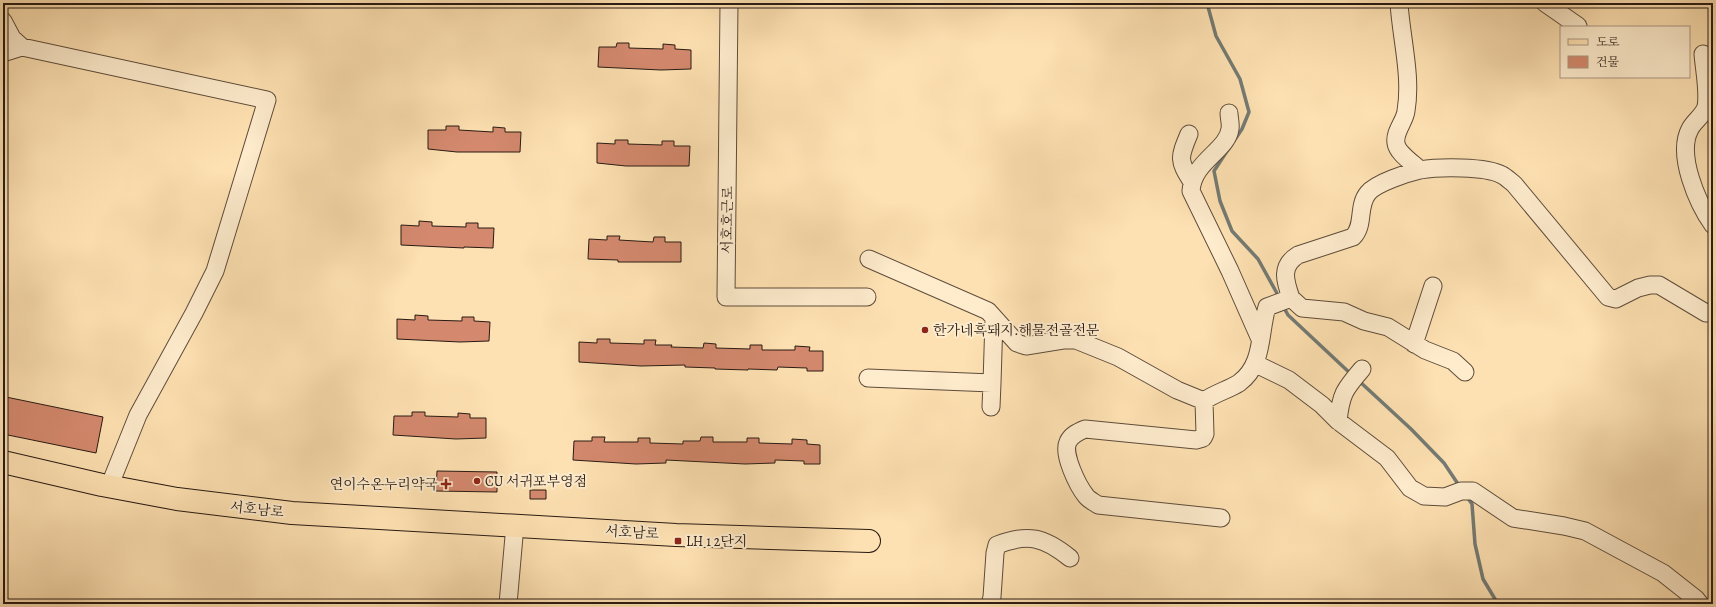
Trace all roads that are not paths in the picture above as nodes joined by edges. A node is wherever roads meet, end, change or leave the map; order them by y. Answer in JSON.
{"nodes":[{"id":1,"x":729,"y":3,"type":"edge"},
{"id":2,"x":1399,"y":3,"type":"edge"},
{"id":3,"x":1545,"y":3,"type":"edge"},
{"id":4,"x":3,"y":21,"type":"edge"},
{"id":5,"x":1578,"y":26,"type":"edge"},
{"id":6,"x":22,"y":48,"type":"junction"},
{"id":7,"x":3,"y":53,"type":"edge"},
{"id":8,"x":1703,"y":54,"type":"dead end"},
{"id":9,"x":1229,"y":113,"type":"dead end"},
{"id":10,"x":1189,"y":134,"type":"dead end"},
{"id":11,"x":1420,"y":170,"type":"junction"},
{"id":12,"x":1192,"y":182,"type":"junction"},
{"id":13,"x":1713,"y":225,"type":"edge"},
{"id":14,"x":869,"y":259,"type":"dead end"},
{"id":15,"x":1433,"y":286,"type":"dead end"},
{"id":16,"x":867,"y":297,"type":"dead end"},
{"id":17,"x":1284,"y":301,"type":"junction"},
{"id":18,"x":1713,"y":312,"type":"edge"},
{"id":19,"x":994,"y":319,"type":"junction"},
{"id":20,"x":1260,"y":341,"type":"junction"},
{"id":21,"x":1414,"y":344,"type":"junction"},
{"id":22,"x":1256,"y":364,"type":"junction"},
{"id":23,"x":1465,"y":372,"type":"dead end"},
{"id":24,"x":1356,"y":376,"type":"dead end"},
{"id":25,"x":868,"y":378,"type":"dead end"},
{"id":26,"x":992,"y":383,"type":"junction"},
{"id":27,"x":1204,"y":401,"type":"junction"},
{"id":28,"x":990,"y":407,"type":"dead end"},
{"id":29,"x":1338,"y":421,"type":"junction"},
{"id":30,"x":3,"y":462,"type":"edge"},
{"id":31,"x":109,"y":487,"type":"junction"},
{"id":32,"x":1221,"y":518,"type":"dead end"},
{"id":33,"x":515,"y":525,"type":"junction"},
{"id":34,"x":868,"y":541,"type":"dead end"},
{"id":35,"x":1070,"y":558,"type":"dead end"},
{"id":36,"x":508,"y":604,"type":"edge"},
{"id":37,"x":990,"y":604,"type":"edge"},
{"id":38,"x":1700,"y":604,"type":"edge"}],
"edges":[{"from":1,"to":16,"type":"street","name":"서호호근로"},
{"from":2,"to":11,"type":"street"},
{"from":3,"to":5,"type":"street"},
{"from":4,"to":6,"type":"street"},
{"from":6,"to":7,"type":"street"},
{"from":6,"to":31,"type":"street"},
{"from":8,"to":13,"type":"street"},
{"from":9,"to":12,"type":"street"},
{"from":10,"to":12,"type":"street"},
{"from":11,"to":17,"type":"street"},
{"from":11,"to":18,"type":"street"},
{"from":12,"to":20,"type":"street"},
{"from":14,"to":19,"type":"street"},
{"from":15,"to":21,"type":"street"},
{"from":17,"to":20,"type":"street"},
{"from":17,"to":21,"type":"street"},
{"from":19,"to":26,"type":"street"},
{"from":19,"to":27,"type":"street"},
{"from":20,"to":22,"type":"street"},
{"from":21,"to":23,"type":"street"},
{"from":22,"to":27,"type":"street"},
{"from":22,"to":29,"type":"street"},
{"from":24,"to":29,"type":"street"},
{"from":25,"to":26,"type":"street"},
{"from":26,"to":28,"type":"street"},
{"from":27,"to":32,"type":"street"},
{"from":29,"to":38,"type":"street"},
{"from":30,"to":31,"type":"main road","name":"서호남로"},
{"from":31,"to":33,"type":"main road","name":"서호남로"},
{"from":33,"to":34,"type":"main road","name":"서호남로"},
{"from":33,"to":36,"type":"street"},
{"from":35,"to":37,"type":"street"}]}
